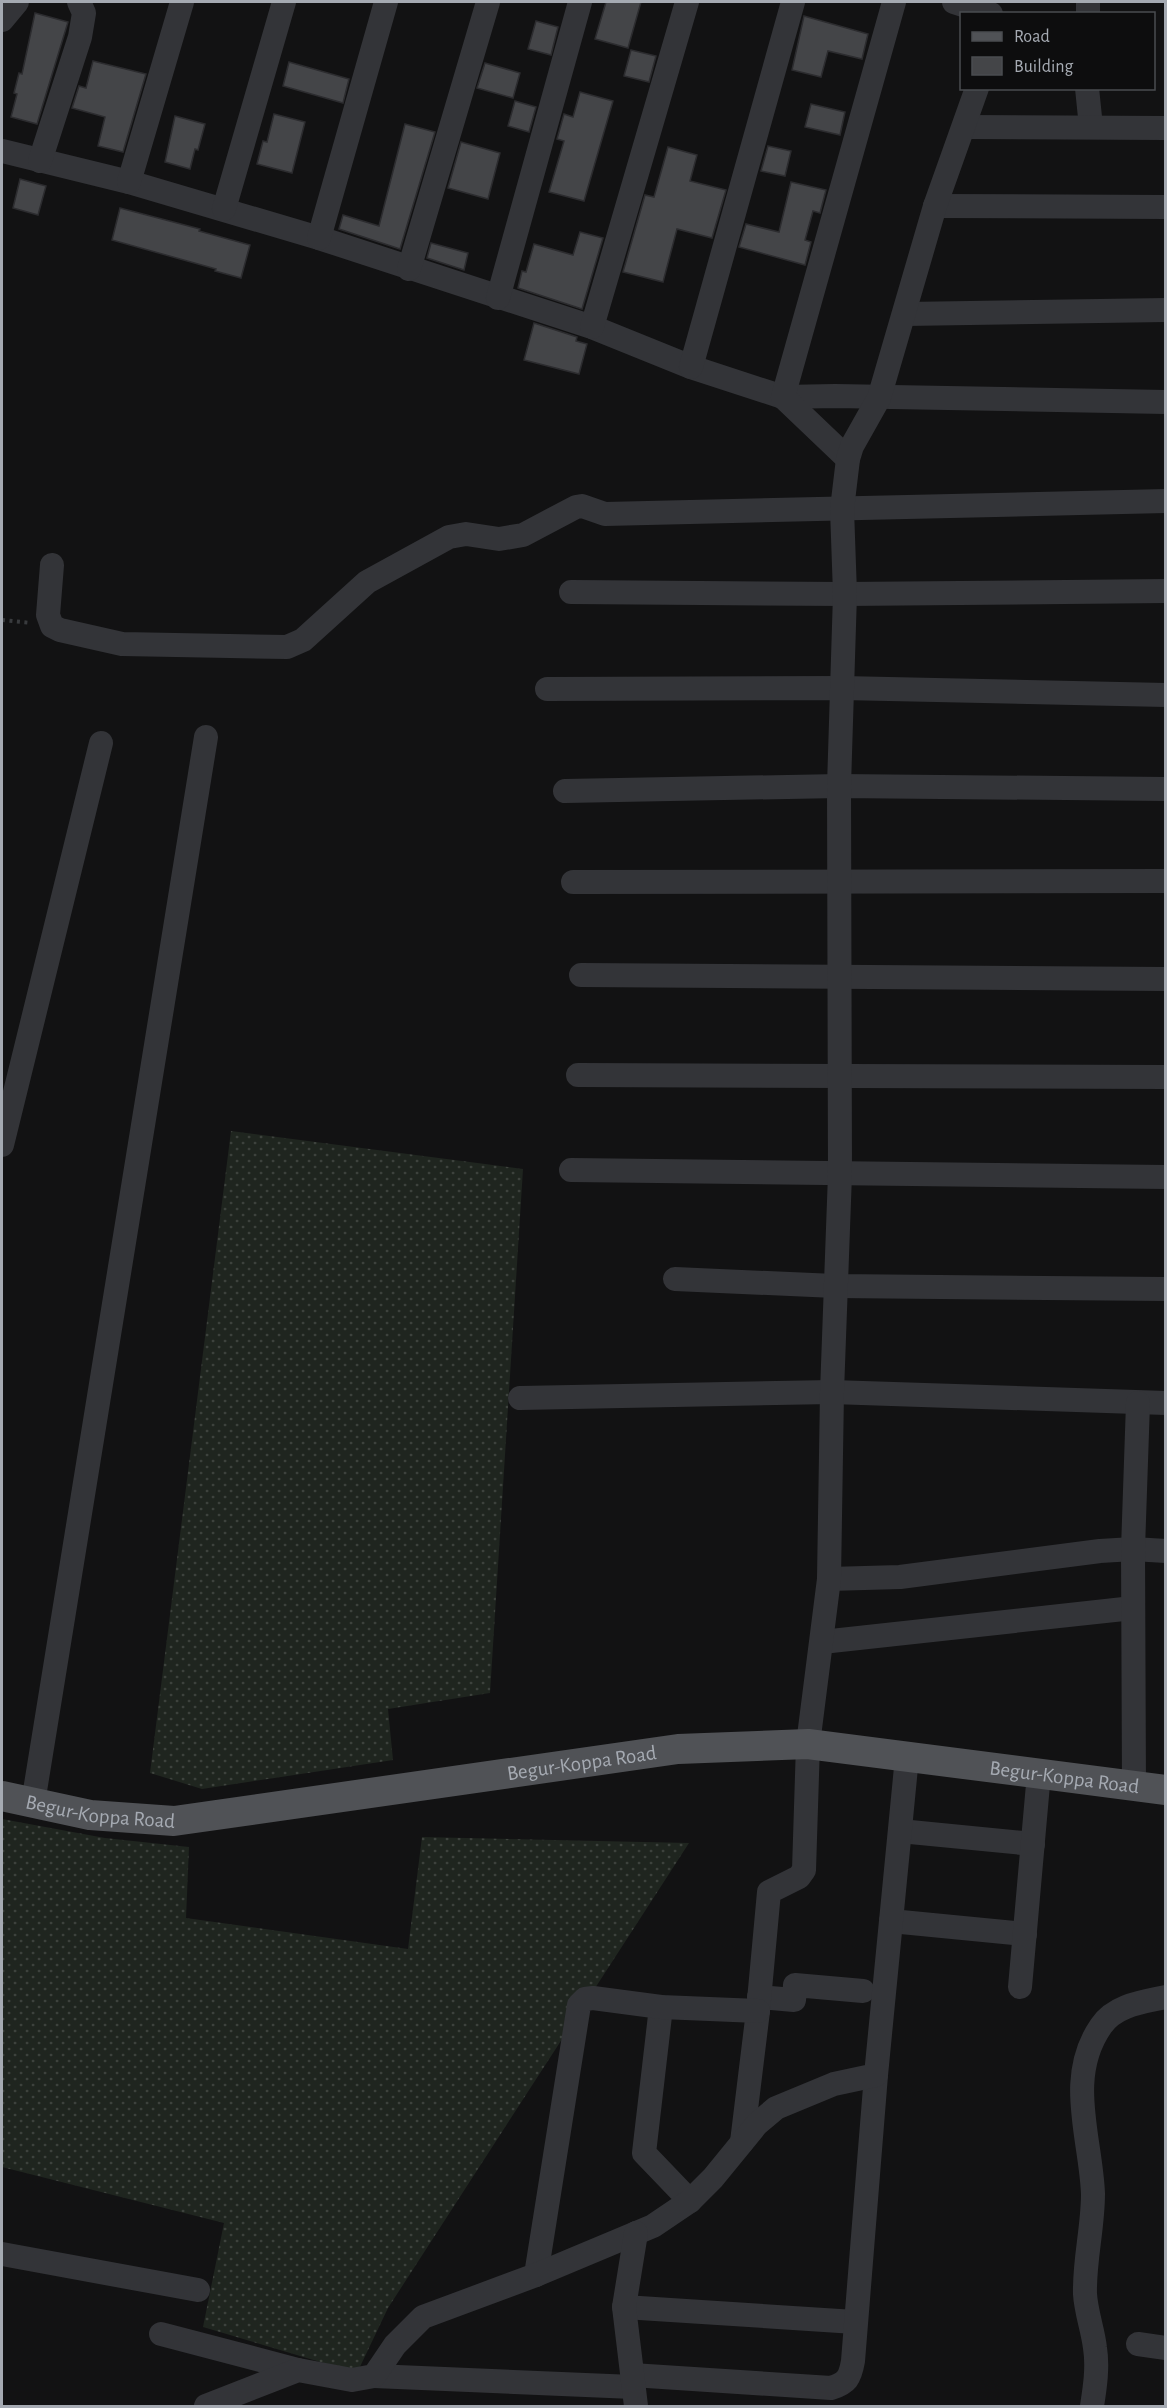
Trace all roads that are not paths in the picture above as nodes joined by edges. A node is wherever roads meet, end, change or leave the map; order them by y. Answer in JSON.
{"nodes":[{"id":1,"x":16,"y":2,"type":"edge"},
{"id":2,"x":79,"y":2,"type":"edge"},
{"id":3,"x":182,"y":2,"type":"edge"},
{"id":4,"x":284,"y":2,"type":"edge"},
{"id":5,"x":386,"y":2,"type":"edge"},
{"id":6,"x":488,"y":2,"type":"edge"},
{"id":7,"x":580,"y":2,"type":"edge"},
{"id":8,"x":687,"y":2,"type":"edge"},
{"id":9,"x":792,"y":2,"type":"edge"},
{"id":10,"x":894,"y":2,"type":"edge"},
{"id":11,"x":954,"y":2,"type":"edge"},
{"id":12,"x":985,"y":12,"type":"edge"},
{"id":13,"x":2,"y":20,"type":"edge"},
{"id":14,"x":976,"y":90,"type":"edge"},
{"id":15,"x":1087,"y":90,"type":"edge"},
{"id":16,"x":965,"y":127,"type":"junction"},
{"id":17,"x":1091,"y":127,"type":"junction"},
{"id":18,"x":1166,"y":128,"type":"edge"},
{"id":19,"x":2,"y":151,"type":"edge"},
{"id":20,"x":40,"y":160,"type":"junction"},
{"id":21,"x":129,"y":182,"type":"junction"},
{"id":22,"x":936,"y":206,"type":"junction"},
{"id":23,"x":1166,"y":207,"type":"edge"},
{"id":24,"x":224,"y":209,"type":"junction"},
{"id":25,"x":319,"y":238,"type":"junction"},
{"id":26,"x":409,"y":269,"type":"junction"},
{"id":27,"x":498,"y":298,"type":"junction"},
{"id":28,"x":1166,"y":310,"type":"edge"},
{"id":29,"x":905,"y":314,"type":"junction"},
{"id":30,"x":592,"y":327,"type":"junction"},
{"id":31,"x":690,"y":367,"type":"junction"},
{"id":32,"x":783,"y":397,"type":"junction"},
{"id":33,"x":879,"y":398,"type":"junction"},
{"id":34,"x":1166,"y":402,"type":"edge"},
{"id":35,"x":848,"y":459,"type":"junction"},
{"id":36,"x":1166,"y":501,"type":"edge"},
{"id":37,"x":842,"y":509,"type":"junction"},
{"id":38,"x":52,"y":565,"type":"dead end"},
{"id":39,"x":1166,"y":591,"type":"edge"},
{"id":40,"x":571,"y":592,"type":"dead end"},
{"id":41,"x":845,"y":594,"type":"junction"},
{"id":42,"x":842,"y":688,"type":"junction"},
{"id":43,"x":546,"y":689,"type":"dead end"},
{"id":44,"x":1166,"y":695,"type":"edge"},
{"id":45,"x":206,"y":737,"type":"dead end"},
{"id":46,"x":101,"y":743,"type":"dead end"},
{"id":47,"x":839,"y":786,"type":"junction"},
{"id":48,"x":1166,"y":789,"type":"edge"},
{"id":49,"x":565,"y":791,"type":"dead end"},
{"id":50,"x":1166,"y":881,"type":"edge"},
{"id":51,"x":573,"y":882,"type":"dead end"},
{"id":52,"x":840,"y":883,"type":"junction"},
{"id":53,"x":581,"y":975,"type":"dead end"},
{"id":54,"x":840,"y":979,"type":"junction"},
{"id":55,"x":1166,"y":979,"type":"edge"},
{"id":56,"x":578,"y":1075,"type":"dead end"},
{"id":57,"x":840,"y":1075,"type":"junction"},
{"id":58,"x":1166,"y":1077,"type":"edge"},
{"id":59,"x":2,"y":1145,"type":"edge"},
{"id":60,"x":570,"y":1170,"type":"dead end"},
{"id":61,"x":840,"y":1174,"type":"junction"},
{"id":62,"x":1166,"y":1177,"type":"edge"},
{"id":63,"x":675,"y":1279,"type":"dead end"},
{"id":64,"x":835,"y":1286,"type":"junction"},
{"id":65,"x":1166,"y":1289,"type":"edge"},
{"id":66,"x":832,"y":1392,"type":"junction"},
{"id":67,"x":520,"y":1398,"type":"dead end"},
{"id":68,"x":1138,"y":1403,"type":"junction"},
{"id":69,"x":1166,"y":1403,"type":"edge"},
{"id":70,"x":1133,"y":1549,"type":"junction"},
{"id":71,"x":1166,"y":1551,"type":"edge"},
{"id":72,"x":830,"y":1579,"type":"junction"},
{"id":73,"x":1133,"y":1608,"type":"junction"},
{"id":74,"x":822,"y":1642,"type":"junction"},
{"id":75,"x":808,"y":1744,"type":"junction"},
{"id":76,"x":907,"y":1757,"type":"junction"},
{"id":77,"x":1039,"y":1773,"type":"junction"},
{"id":78,"x":1134,"y":1786,"type":"junction"},
{"id":79,"x":1166,"y":1790,"type":"edge"},
{"id":80,"x":2,"y":1796,"type":"edge"},
{"id":81,"x":33,"y":1803,"type":"junction"},
{"id":82,"x":900,"y":1831,"type":"junction"},
{"id":83,"x":1033,"y":1844,"type":"junction"},
{"id":84,"x":891,"y":1921,"type":"junction"},
{"id":85,"x":1025,"y":1934,"type":"junction"},
{"id":86,"x":1020,"y":1987,"type":"dead end"},
{"id":87,"x":863,"y":1991,"type":"dead end"},
{"id":88,"x":1166,"y":1997,"type":"edge"},
{"id":89,"x":759,"y":2004,"type":"junction"},
{"id":90,"x":661,"y":2007,"type":"junction"},
{"id":91,"x":876,"y":2075,"type":"junction"},
{"id":92,"x":742,"y":2142,"type":"junction"},
{"id":93,"x":690,"y":2201,"type":"junction"},
{"id":94,"x":636,"y":2233,"type":"junction"},
{"id":95,"x":2,"y":2254,"type":"edge"},
{"id":96,"x":536,"y":2275,"type":"junction"},
{"id":97,"x":198,"y":2290,"type":"dead end"},
{"id":98,"x":624,"y":2307,"type":"junction"},
{"id":99,"x":855,"y":2322,"type":"junction"},
{"id":100,"x":161,"y":2334,"type":"dead end"},
{"id":101,"x":1138,"y":2344,"type":"dead end"},
{"id":102,"x":1166,"y":2348,"type":"edge"},
{"id":103,"x":298,"y":2370,"type":"junction"},
{"id":104,"x":374,"y":2376,"type":"junction"},
{"id":105,"x":634,"y":2390,"type":"edge"},
{"id":106,"x":206,"y":2406,"type":"edge"},
{"id":107,"x":1092,"y":2406,"type":"edge"}],
"edges":[{"from":1,"to":13,"type":"street"},
{"from":2,"to":20,"type":"street"},
{"from":3,"to":21,"type":"street"},
{"from":4,"to":24,"type":"street"},
{"from":5,"to":25,"type":"street"},
{"from":6,"to":26,"type":"street"},
{"from":7,"to":27,"type":"street"},
{"from":8,"to":30,"type":"street"},
{"from":9,"to":31,"type":"street"},
{"from":10,"to":32,"type":"street"},
{"from":11,"to":12,"type":"street"},
{"from":14,"to":16,"type":"street"},
{"from":15,"to":17,"type":"street"},
{"from":16,"to":17,"type":"street"},
{"from":16,"to":22,"type":"street"},
{"from":17,"to":18,"type":"street"},
{"from":19,"to":20,"type":"street"},
{"from":20,"to":21,"type":"street"},
{"from":21,"to":24,"type":"street"},
{"from":22,"to":23,"type":"street"},
{"from":22,"to":29,"type":"street"},
{"from":24,"to":25,"type":"street"},
{"from":25,"to":26,"type":"street"},
{"from":26,"to":27,"type":"street"},
{"from":27,"to":30,"type":"street"},
{"from":28,"to":29,"type":"street"},
{"from":29,"to":33,"type":"street"},
{"from":30,"to":31,"type":"street"},
{"from":31,"to":32,"type":"street"},
{"from":32,"to":33,"type":"street"},
{"from":32,"to":35,"type":"street"},
{"from":33,"to":34,"type":"street"},
{"from":33,"to":35,"type":"street"},
{"from":35,"to":37,"type":"street"},
{"from":36,"to":37,"type":"street"},
{"from":37,"to":38,"type":"street"},
{"from":37,"to":41,"type":"street"},
{"from":39,"to":41,"type":"street"},
{"from":40,"to":41,"type":"street"},
{"from":41,"to":42,"type":"street"},
{"from":42,"to":43,"type":"street"},
{"from":42,"to":44,"type":"street"},
{"from":42,"to":47,"type":"street"},
{"from":45,"to":81,"type":"street"},
{"from":46,"to":59,"type":"street"},
{"from":47,"to":48,"type":"street"},
{"from":47,"to":49,"type":"street"},
{"from":47,"to":52,"type":"street"},
{"from":50,"to":52,"type":"street"},
{"from":51,"to":52,"type":"street"},
{"from":52,"to":54,"type":"street"},
{"from":53,"to":54,"type":"street"},
{"from":54,"to":55,"type":"street"},
{"from":54,"to":57,"type":"street"},
{"from":56,"to":57,"type":"street"},
{"from":57,"to":58,"type":"street"},
{"from":57,"to":61,"type":"street"},
{"from":60,"to":61,"type":"street"},
{"from":61,"to":62,"type":"street"},
{"from":61,"to":64,"type":"street"},
{"from":63,"to":64,"type":"street"},
{"from":64,"to":65,"type":"street"},
{"from":64,"to":66,"type":"street"},
{"from":66,"to":67,"type":"street"},
{"from":66,"to":68,"type":"street"},
{"from":66,"to":72,"type":"street"},
{"from":68,"to":69,"type":"street"},
{"from":68,"to":70,"type":"street"},
{"from":70,"to":71,"type":"street"},
{"from":70,"to":72,"type":"street"},
{"from":70,"to":73,"type":"street"},
{"from":72,"to":74,"type":"street"},
{"from":73,"to":74,"type":"street"},
{"from":73,"to":78,"type":"street"},
{"from":74,"to":75,"type":"street"},
{"from":75,"to":76,"type":"main road","name":"Begur-Koppa Road"},
{"from":75,"to":81,"type":"main road","name":"Begur-Koppa Road"},
{"from":75,"to":89,"type":"street"},
{"from":76,"to":77,"type":"main road","name":"Begur-Koppa Road"},
{"from":76,"to":82,"type":"street"},
{"from":77,"to":78,"type":"main road","name":"Begur-Koppa Road"},
{"from":77,"to":83,"type":"street"},
{"from":78,"to":79,"type":"main road","name":"Begur-Koppa Road"},
{"from":80,"to":81,"type":"main road","name":"Begur-Koppa Road"},
{"from":82,"to":83,"type":"street"},
{"from":82,"to":84,"type":"street"},
{"from":83,"to":85,"type":"street"},
{"from":84,"to":85,"type":"street"},
{"from":84,"to":91,"type":"street"},
{"from":85,"to":86,"type":"street"},
{"from":87,"to":89,"type":"street"},
{"from":88,"to":107,"type":"street"},
{"from":89,"to":90,"type":"street"},
{"from":89,"to":92,"type":"street"},
{"from":90,"to":93,"type":"street"},
{"from":90,"to":96,"type":"street"},
{"from":91,"to":92,"type":"street"},
{"from":91,"to":99,"type":"street"},
{"from":92,"to":93,"type":"street"},
{"from":93,"to":94,"type":"street"},
{"from":94,"to":96,"type":"street"},
{"from":94,"to":98,"type":"street"},
{"from":95,"to":97,"type":"street"},
{"from":96,"to":104,"type":"street"},
{"from":98,"to":99,"type":"street"},
{"from":98,"to":105,"type":"street"},
{"from":99,"to":105,"type":"street"},
{"from":100,"to":103,"type":"street"},
{"from":101,"to":102,"type":"street"},
{"from":103,"to":104,"type":"street"},
{"from":103,"to":106,"type":"street"},
{"from":104,"to":105,"type":"street"}]}
